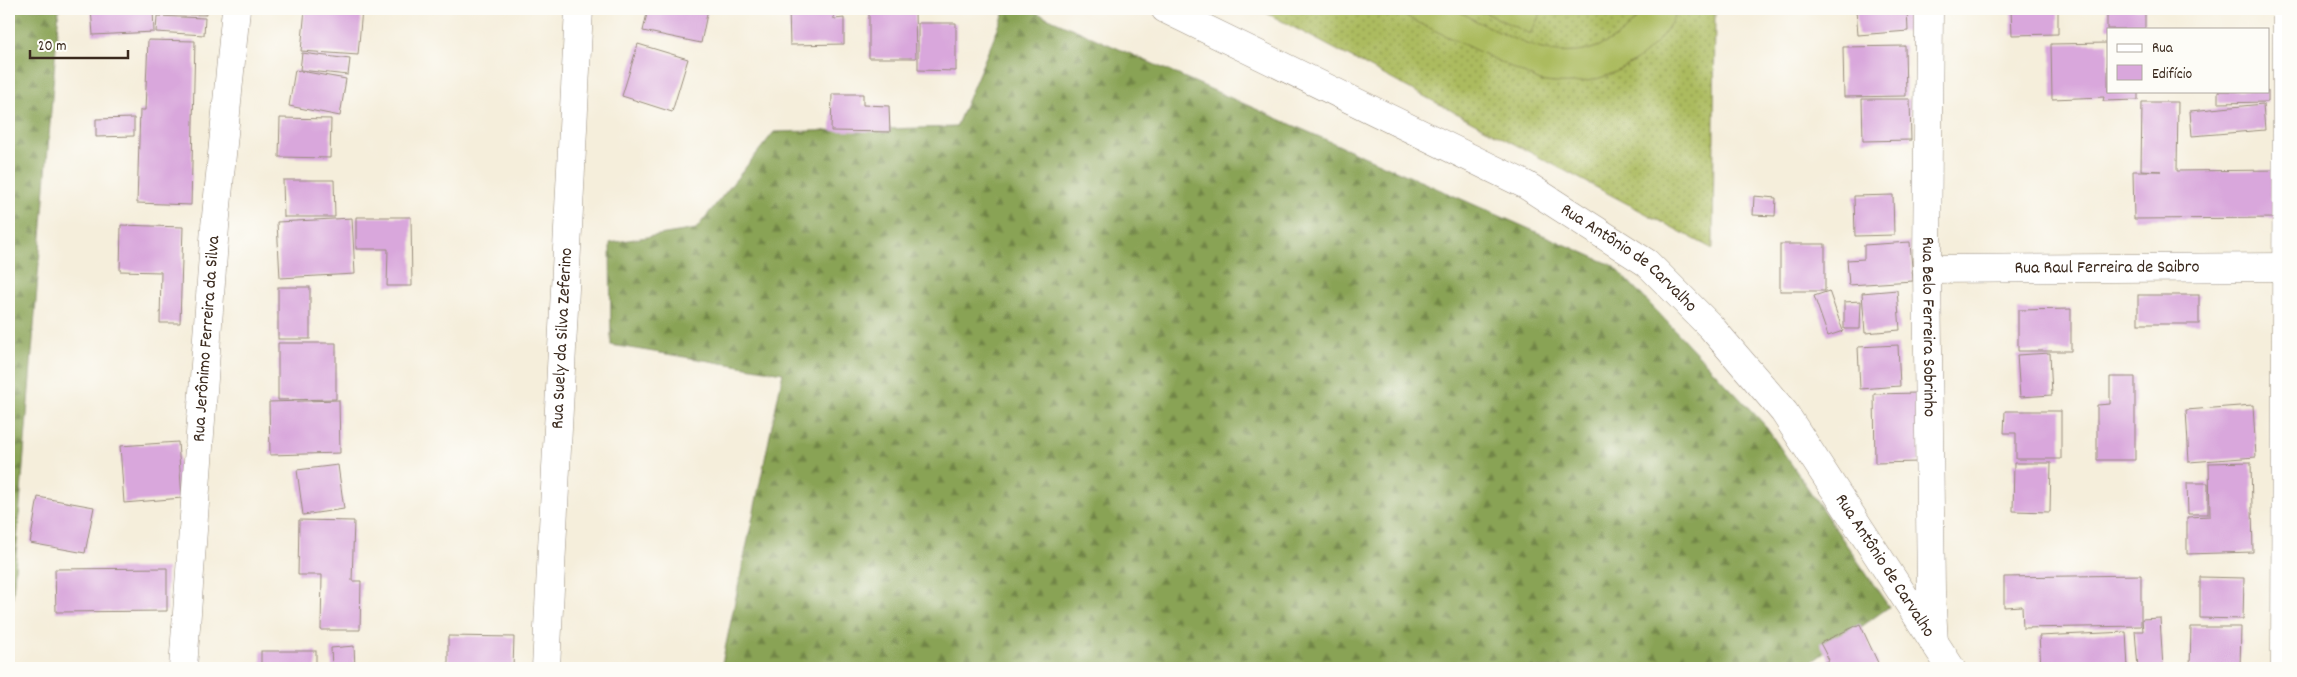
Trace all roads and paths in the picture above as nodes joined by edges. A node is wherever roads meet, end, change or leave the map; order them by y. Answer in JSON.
{"nodes":[{"id":1,"x":236,"y":9,"type":"edge"},
{"id":2,"x":579,"y":9,"type":"edge"},
{"id":3,"x":1165,"y":9,"type":"edge"},
{"id":4,"x":1930,"y":9,"type":"edge"},
{"id":5,"x":2287,"y":9,"type":"edge"},
{"id":6,"x":2287,"y":266,"type":"edge"},
{"id":7,"x":1927,"y":269,"type":"junction"},
{"id":8,"x":1934,"y":643,"type":"junction"},
{"id":9,"x":183,"y":668,"type":"edge"},
{"id":10,"x":546,"y":668,"type":"edge"},
{"id":11,"x":1951,"y":668,"type":"edge"},
{"id":12,"x":2285,"y":668,"type":"edge"}],
"edges":[{"from":1,"to":9,"type":"street","name":"Rua Jerônimo Ferreira da Silva"},
{"from":2,"to":10,"type":"street","name":"Rua Suely da Silva Zeferino"},
{"from":3,"to":8,"type":"street","name":"Rua Antônio de Carvalho"},
{"from":4,"to":7,"type":"street","name":"Rua Belo Ferreira Sobrinho"},
{"from":5,"to":6,"type":"street"},
{"from":6,"to":7,"type":"street","name":"Rua Raul Ferreira de Saibro"},
{"from":6,"to":12,"type":"street"},
{"from":7,"to":8,"type":"street","name":"Rua Belo Ferreira Sobrinho"},
{"from":8,"to":11,"type":"street","name":"Rua Antônio de Carvalho"}]}
